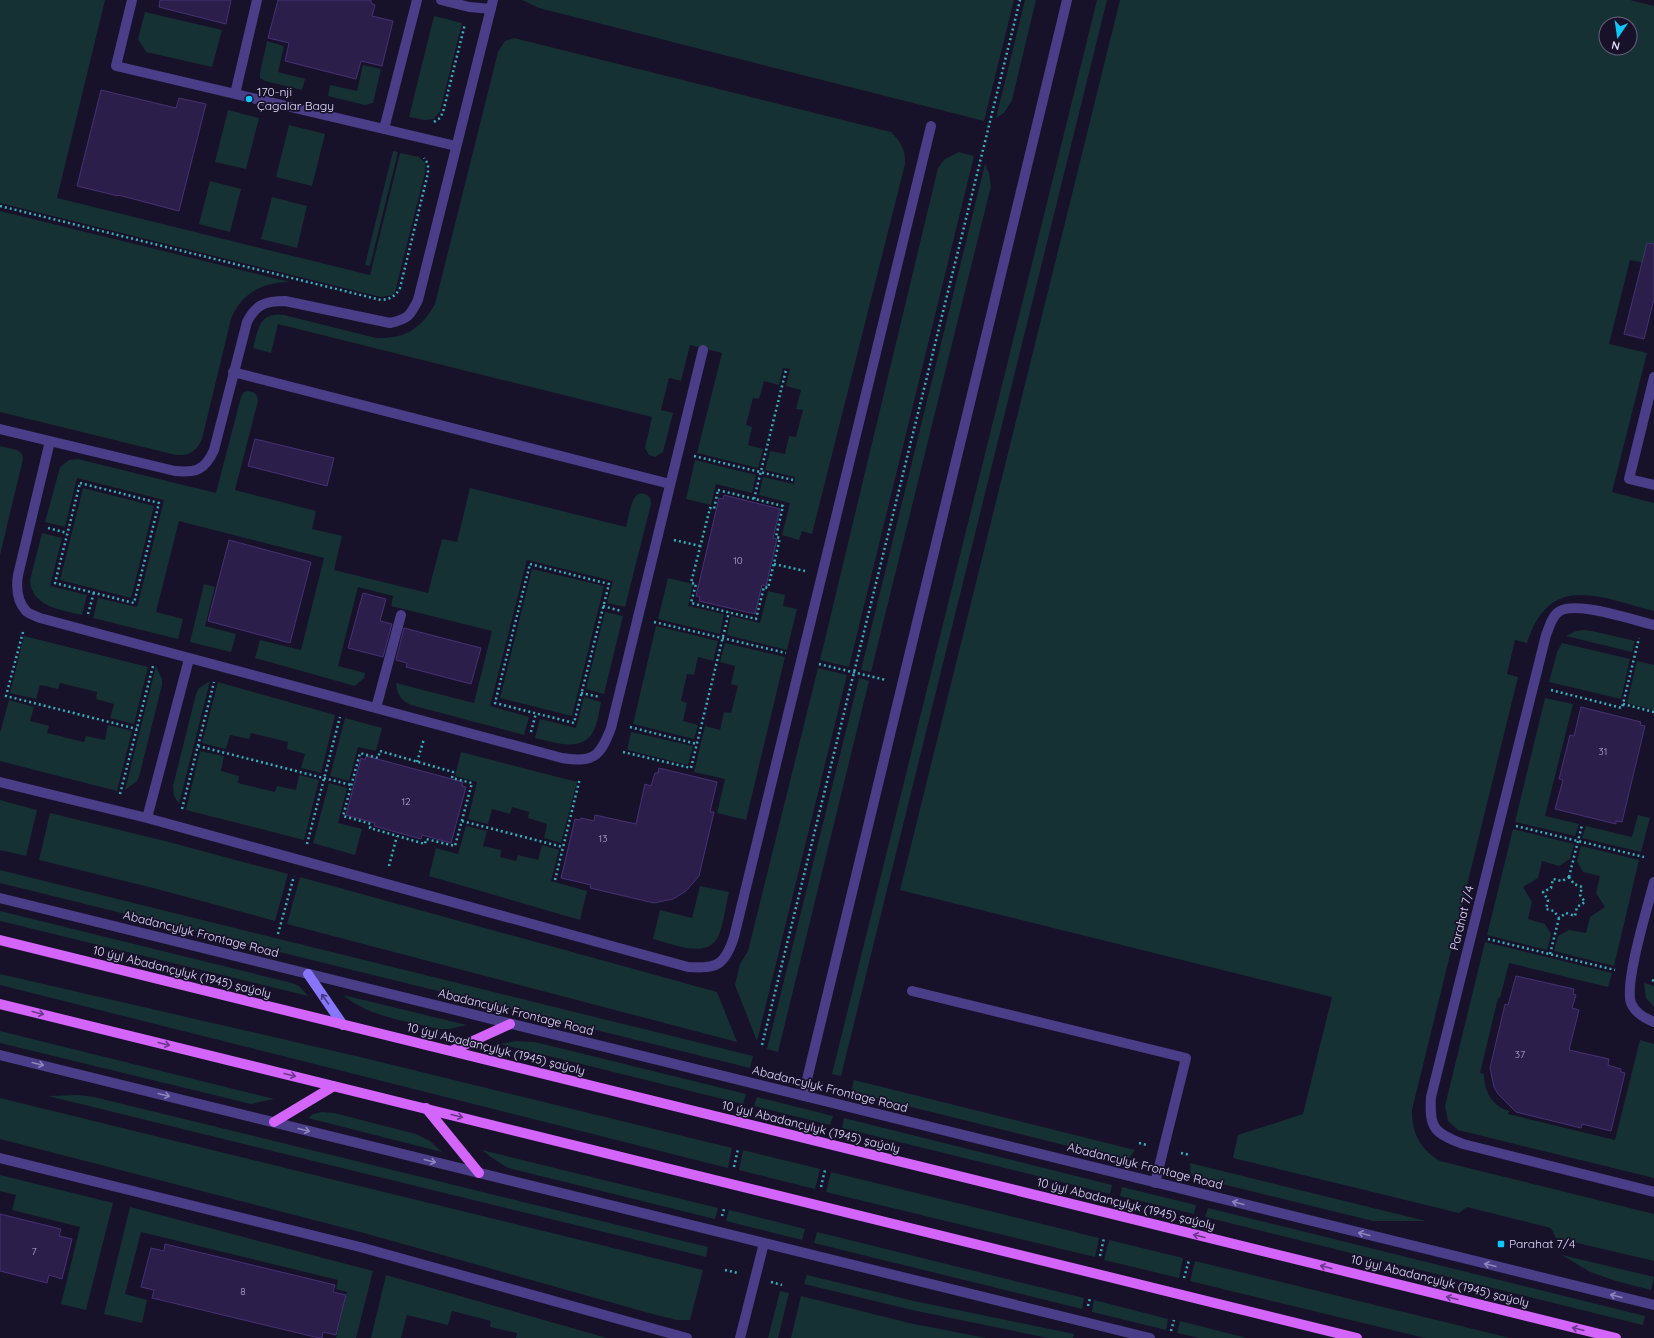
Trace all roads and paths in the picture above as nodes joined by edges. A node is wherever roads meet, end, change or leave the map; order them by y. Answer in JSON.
{"nodes":[{"id":1,"x":132,"y":0,"type":"edge"},
{"id":2,"x":257,"y":0,"type":"edge"},
{"id":3,"x":417,"y":0,"type":"edge"},
{"id":4,"x":441,"y":0,"type":"edge"},
{"id":5,"x":1020,"y":0,"type":"edge"},
{"id":6,"x":1067,"y":0,"type":"edge"},
{"id":7,"x":492,"y":5,"type":"edge"},
{"id":8,"x":469,"y":7,"type":"junction"},
{"id":9,"x":234,"y":94,"type":"junction"},
{"id":10,"x":430,"y":124,"type":"dead end"},
{"id":11,"x":931,"y":126,"type":"dead end"},
{"id":12,"x":384,"y":129,"type":"junction"},
{"id":13,"x":456,"y":146,"type":"junction"},
{"id":14,"x":420,"y":155,"type":"dead end"},
{"id":15,"x":0,"y":206,"type":"edge"},
{"id":16,"x":703,"y":350,"type":"dead end"},
{"id":17,"x":786,"y":370,"type":"dead end"},
{"id":18,"x":233,"y":372,"type":"junction"},
{"id":19,"x":1654,"y":377,"type":"edge"},
{"id":20,"x":0,"y":429,"type":"edge"},
{"id":21,"x":50,"y":441,"type":"junction"},
{"id":22,"x":692,"y":463,"type":"dead end"},
{"id":23,"x":760,"y":472,"type":"junction"},
{"id":24,"x":793,"y":480,"type":"dead end"},
{"id":25,"x":670,"y":484,"type":"junction"},
{"id":26,"x":1654,"y":485,"type":"edge"},
{"id":27,"x":754,"y":498,"type":"junction"},
{"id":28,"x":43,"y":527,"type":"dead end"},
{"id":29,"x":68,"y":533,"type":"junction"},
{"id":30,"x":700,"y":546,"type":"junction"},
{"id":31,"x":672,"y":547,"type":"dead end"},
{"id":32,"x":774,"y":564,"type":"junction"},
{"id":33,"x":822,"y":575,"type":"junction"},
{"id":34,"x":94,"y":592,"type":"junction"},
{"id":35,"x":603,"y":606,"type":"junction"},
{"id":36,"x":624,"y":612,"type":"dead end"},
{"id":37,"x":729,"y":612,"type":"junction"},
{"id":38,"x":656,"y":614,"type":"dead end"},
{"id":39,"x":400,"y":615,"type":"dead end"},
{"id":40,"x":88,"y":617,"type":"dead end"},
{"id":41,"x":654,"y":622,"type":"junction"},
{"id":42,"x":1654,"y":625,"type":"edge"},
{"id":43,"x":18,"y":628,"type":"dead end"},
{"id":44,"x":652,"y":629,"type":"dead end"},
{"id":45,"x":23,"y":632,"type":"junction"},
{"id":46,"x":30,"y":634,"type":"dead end"},
{"id":47,"x":722,"y":638,"type":"junction"},
{"id":48,"x":1638,"y":642,"type":"dead end"},
{"id":49,"x":786,"y":653,"type":"dead end"},
{"id":50,"x":189,"y":659,"type":"junction"},
{"id":51,"x":153,"y":664,"type":"dead end"},
{"id":52,"x":819,"y":664,"type":"dead end"},
{"id":53,"x":854,"y":672,"type":"junction"},
{"id":54,"x":870,"y":676,"type":"dead end"},
{"id":55,"x":215,"y":679,"type":"dead end"},
{"id":56,"x":1547,"y":690,"type":"dead end"},
{"id":57,"x":1623,"y":704,"type":"junction"},
{"id":58,"x":376,"y":708,"type":"junction"},
{"id":59,"x":1654,"y":712,"type":"edge"},
{"id":60,"x":341,"y":713,"type":"dead end"},
{"id":61,"x":630,"y":719,"type":"dead end"},
{"id":62,"x":628,"y":727,"type":"junction"},
{"id":63,"x":136,"y":729,"type":"junction"},
{"id":64,"x":627,"y":733,"type":"dead end"},
{"id":65,"x":432,"y":739,"type":"dead end"},
{"id":66,"x":697,"y":744,"type":"junction"},
{"id":67,"x":624,"y":745,"type":"dead end"},
{"id":68,"x":198,"y":746,"type":"junction"},
{"id":69,"x":623,"y":752,"type":"junction"},
{"id":70,"x":620,"y":755,"type":"dead end"},
{"id":71,"x":417,"y":762,"type":"junction"},
{"id":72,"x":580,"y":777,"type":"junction"},
{"id":73,"x":325,"y":778,"type":"junction"},
{"id":74,"x":575,"y":778,"type":"dead end"},
{"id":75,"x":585,"y":778,"type":"dead end"},
{"id":76,"x":0,"y":782,"type":"edge"},
{"id":77,"x":351,"y":785,"type":"junction"},
{"id":78,"x":121,"y":790,"type":"dead end"},
{"id":79,"x":182,"y":807,"type":"dead end"},
{"id":80,"x":147,"y":818,"type":"junction"},
{"id":81,"x":462,"y":821,"type":"junction"},
{"id":82,"x":1514,"y":825,"type":"dead end"},
{"id":83,"x":1582,"y":825,"type":"dead end"},
{"id":84,"x":397,"y":836,"type":"junction"},
{"id":85,"x":308,"y":841,"type":"dead end"},
{"id":86,"x":1578,"y":841,"type":"junction"},
{"id":87,"x":563,"y":847,"type":"junction"},
{"id":88,"x":1644,"y":857,"type":"dead end"},
{"id":89,"x":294,"y":876,"type":"dead end"},
{"id":90,"x":1569,"y":877,"type":"junction"},
{"id":91,"x":555,"y":880,"type":"dead end"},
{"id":92,"x":1654,"y":882,"type":"edge"},
{"id":93,"x":384,"y":883,"type":"junction"},
{"id":94,"x":0,"y":898,"type":"edge"},
{"id":95,"x":1559,"y":918,"type":"junction"},
{"id":96,"x":278,"y":934,"type":"dead end"},
{"id":97,"x":1486,"y":938,"type":"dead end"},
{"id":98,"x":0,"y":940,"type":"edge"},
{"id":99,"x":1550,"y":954,"type":"junction"},
{"id":100,"x":1616,"y":970,"type":"dead end"},
{"id":101,"x":308,"y":974,"type":"junction"},
{"id":102,"x":912,"y":991,"type":"dead end"},
{"id":103,"x":0,"y":1004,"type":"edge"},
{"id":104,"x":1654,"y":1022,"type":"edge"},
{"id":105,"x":510,"y":1024,"type":"junction"},
{"id":106,"x":343,"y":1025,"type":"junction"},
{"id":107,"x":762,"y":1045,"type":"dead end"},
{"id":108,"x":451,"y":1051,"type":"junction"},
{"id":109,"x":0,"y":1055,"type":"edge"},
{"id":110,"x":334,"y":1086,"type":"junction"},
{"id":111,"x":803,"y":1096,"type":"junction"},
{"id":112,"x":426,"y":1108,"type":"junction"},
{"id":113,"x":274,"y":1122,"type":"junction"},
{"id":114,"x":738,"y":1149,"type":"dead end"},
{"id":115,"x":0,"y":1158,"type":"edge"},
{"id":116,"x":733,"y":1169,"type":"dead end"},
{"id":117,"x":825,"y":1170,"type":"dead end"},
{"id":118,"x":479,"y":1173,"type":"junction"},
{"id":119,"x":1155,"y":1183,"type":"junction"},
{"id":120,"x":821,"y":1190,"type":"dead end"},
{"id":121,"x":1654,"y":1192,"type":"edge"},
{"id":122,"x":1104,"y":1238,"type":"dead end"},
{"id":123,"x":764,"y":1243,"type":"junction"},
{"id":124,"x":1099,"y":1258,"type":"dead end"},
{"id":125,"x":1189,"y":1260,"type":"dead end"},
{"id":126,"x":1184,"y":1279,"type":"dead end"},
{"id":127,"x":1654,"y":1305,"type":"edge"},
{"id":128,"x":1174,"y":1320,"type":"dead end"},
{"id":129,"x":1171,"y":1331,"type":"dead end"},
{"id":130,"x":1124,"y":1335,"type":"edge"},
{"id":131,"x":687,"y":1338,"type":"edge"},
{"id":132,"x":740,"y":1338,"type":"edge"},
{"id":133,"x":1150,"y":1338,"type":"edge"},
{"id":134,"x":1357,"y":1338,"type":"edge"},
{"id":135,"x":1616,"y":1338,"type":"edge"}],
"edges":[{"from":1,"to":9,"type":"street"},
{"from":2,"to":9,"type":"street"},
{"from":3,"to":12,"type":"street"},
{"from":4,"to":8,"type":"street"},
{"from":5,"to":53,"type":"path"},
{"from":6,"to":111,"type":"street"},
{"from":7,"to":8,"type":"street"},
{"from":7,"to":13,"type":"street"},
{"from":8,"to":10,"type":"path"},
{"from":9,"to":12,"type":"street"},
{"from":11,"to":33,"type":"street"},
{"from":12,"to":13,"type":"street"},
{"from":13,"to":18,"type":"street"},
{"from":14,"to":15,"type":"path"},
{"from":16,"to":25,"type":"street"},
{"from":17,"to":23,"type":"path"},
{"from":18,"to":21,"type":"street"},
{"from":18,"to":25,"type":"street"},
{"from":19,"to":26,"type":"street"},
{"from":20,"to":21,"type":"street"},
{"from":21,"to":50,"type":"street"},
{"from":22,"to":23,"type":"path"},
{"from":23,"to":24,"type":"path"},
{"from":23,"to":27,"type":"path"},
{"from":25,"to":58,"type":"street"},
{"from":27,"to":30,"type":"path"},
{"from":27,"to":32,"type":"path"},
{"from":28,"to":29,"type":"path"},
{"from":29,"to":34,"type":"path"},
{"from":29,"to":34,"type":"path"},
{"from":30,"to":31,"type":"path"},
{"from":30,"to":37,"type":"path"},
{"from":32,"to":33,"type":"path"},
{"from":32,"to":37,"type":"path"},
{"from":33,"to":93,"type":"street"},
{"from":34,"to":40,"type":"path"},
{"from":35,"to":35,"type":"path"},
{"from":35,"to":36,"type":"path"},
{"from":37,"to":47,"type":"path"},
{"from":38,"to":41,"type":"path"},
{"from":39,"to":58,"type":"street"},
{"from":41,"to":44,"type":"path"},
{"from":41,"to":47,"type":"path"},
{"from":42,"to":121,"type":"street","name":"Parahat 7/4"},
{"from":43,"to":45,"type":"path"},
{"from":45,"to":46,"type":"path"},
{"from":45,"to":63,"type":"path"},
{"from":47,"to":49,"type":"path"},
{"from":47,"to":66,"type":"path"},
{"from":48,"to":57,"type":"path"},
{"from":50,"to":58,"type":"street"},
{"from":50,"to":80,"type":"street"},
{"from":51,"to":63,"type":"path"},
{"from":52,"to":53,"type":"path"},
{"from":53,"to":54,"type":"path"},
{"from":53,"to":107,"type":"path"},
{"from":55,"to":68,"type":"path"},
{"from":56,"to":57,"type":"path"},
{"from":57,"to":59,"type":"path"},
{"from":60,"to":73,"type":"path"},
{"from":61,"to":62,"type":"path"},
{"from":62,"to":64,"type":"path"},
{"from":62,"to":66,"type":"path"},
{"from":63,"to":78,"type":"path"},
{"from":65,"to":71,"type":"path"},
{"from":66,"to":69,"type":"path"},
{"from":67,"to":69,"type":"path"},
{"from":68,"to":73,"type":"path"},
{"from":68,"to":79,"type":"path"},
{"from":69,"to":70,"type":"path"},
{"from":71,"to":77,"type":"path"},
{"from":71,"to":81,"type":"path"},
{"from":72,"to":74,"type":"path"},
{"from":72,"to":75,"type":"path"},
{"from":72,"to":87,"type":"path"},
{"from":73,"to":77,"type":"path"},
{"from":73,"to":85,"type":"path"},
{"from":76,"to":80,"type":"street"},
{"from":77,"to":84,"type":"path"},
{"from":80,"to":93,"type":"street"},
{"from":81,"to":84,"type":"path"},
{"from":81,"to":87,"type":"path"},
{"from":82,"to":86,"type":"path"},
{"from":83,"to":86,"type":"path"},
{"from":84,"to":93,"type":"path"},
{"from":86,"to":88,"type":"path"},
{"from":86,"to":90,"type":"path"},
{"from":87,"to":91,"type":"path"},
{"from":89,"to":96,"type":"path"},
{"from":90,"to":95,"type":"path"},
{"from":90,"to":95,"type":"path"},
{"from":92,"to":104,"type":"street"},
{"from":94,"to":101,"type":"street","name":"Abadancylyk Frontage Road"},
{"from":95,"to":99,"type":"path"},
{"from":97,"to":99,"type":"path"},
{"from":98,"to":106,"type":"main road","name":"10 ýyl Abadançylyk (1945) şaýoly"},
{"from":99,"to":100,"type":"path"},
{"from":101,"to":105,"type":"street","name":"Abadancylyk Frontage Road"},
{"from":106,"to":101,"type":"main road","one_way":true},
{"from":102,"to":119,"type":"street"},
{"from":103,"to":110,"type":"main road","one_way":true},
{"from":105,"to":108,"type":"main road"},
{"from":105,"to":111,"type":"street","name":"Abadancylyk Frontage Road"},
{"from":106,"to":108,"type":"main road","name":"10 ýyl Abadançylyk (1945) şaýoly"},
{"from":135,"to":108,"type":"main road","name":"10 ýyl Abadançylyk (1945) şaýoly","one_way":true},
{"from":109,"to":113,"type":"street","one_way":true},
{"from":110,"to":112,"type":"main road"},
{"from":110,"to":113,"type":"main road"},
{"from":111,"to":119,"type":"street","name":"Abadancylyk Frontage Road"},
{"from":112,"to":118,"type":"main road"},
{"from":112,"to":134,"type":"main road","one_way":true},
{"from":113,"to":118,"type":"street","one_way":true},
{"from":114,"to":116,"type":"path"},
{"from":115,"to":131,"type":"street"},
{"from":117,"to":120,"type":"path"},
{"from":118,"to":123,"type":"street"},
{"from":127,"to":119,"type":"street","name":"Abadancylyk Frontage Road","one_way":true},
{"from":122,"to":124,"type":"path"},
{"from":123,"to":130,"type":"street"},
{"from":123,"to":132,"type":"street"},
{"from":125,"to":126,"type":"path"},
{"from":128,"to":129,"type":"path"},
{"from":130,"to":133,"type":"street"}]}
